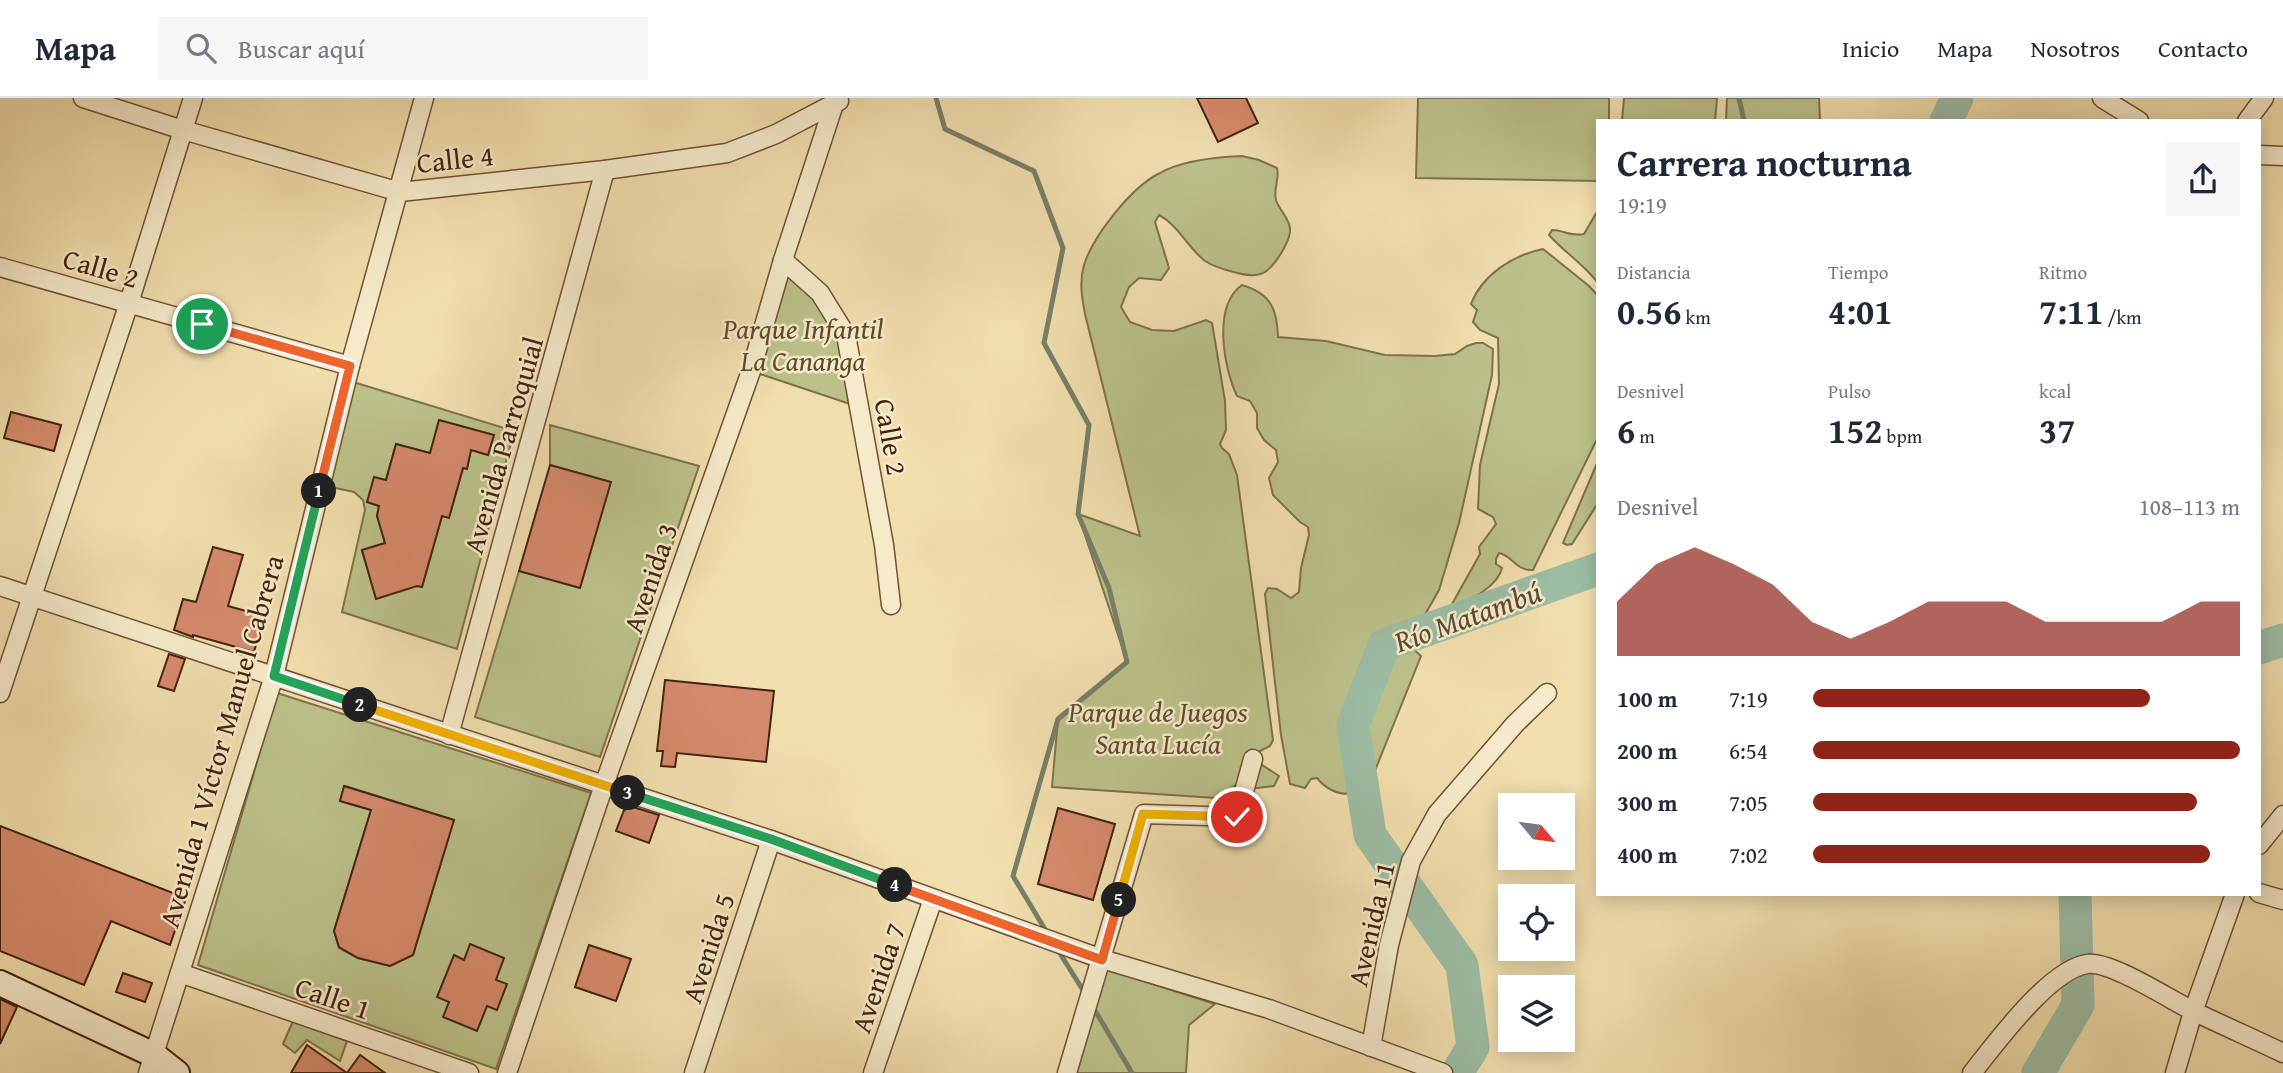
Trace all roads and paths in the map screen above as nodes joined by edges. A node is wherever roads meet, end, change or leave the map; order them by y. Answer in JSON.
{"nodes":[{"id":1,"x":83,"y":98,"type":"edge"},
{"id":2,"x":193,"y":98,"type":"edge"},
{"id":3,"x":424,"y":98,"type":"edge"},
{"id":4,"x":2102,"y":98,"type":"edge"},
{"id":5,"x":2264,"y":98,"type":"edge"},
{"id":6,"x":833,"y":99,"type":"edge"},
{"id":7,"x":2136,"y":119,"type":"edge"},
{"id":8,"x":2248,"y":119,"type":"edge"},
{"id":9,"x":183,"y":130,"type":"junction"},
{"id":10,"x":2261,"y":156,"type":"edge"},
{"id":11,"x":2283,"y":156,"type":"edge"},
{"id":12,"x":605,"y":170,"type":"junction"},
{"id":13,"x":400,"y":192,"type":"junction"},
{"id":14,"x":783,"y":260,"type":"junction"},
{"id":15,"x":0,"y":267,"type":"edge"},
{"id":16,"x":129,"y":303,"type":"junction"},
{"id":17,"x":350,"y":366,"type":"junction"},
{"id":18,"x":0,"y":586,"type":"edge"},
{"id":19,"x":32,"y":597,"type":"junction"},
{"id":20,"x":891,"y":605,"type":"dead end"},
{"id":21,"x":274,"y":676,"type":"junction"},
{"id":22,"x":0,"y":693,"type":"edge"},
{"id":23,"x":1547,"y":693,"type":"dead end"},
{"id":24,"x":449,"y":735,"type":"junction"},
{"id":25,"x":1253,"y":759,"type":"dead end"},
{"id":26,"x":604,"y":785,"type":"junction"},
{"id":27,"x":2283,"y":815,"type":"edge"},
{"id":28,"x":771,"y":839,"type":"junction"},
{"id":29,"x":2261,"y":842,"type":"edge"},
{"id":30,"x":2261,"y":894,"type":"edge"},
{"id":31,"x":2234,"y":896,"type":"edge"},
{"id":32,"x":933,"y":899,"type":"junction"},
{"id":33,"x":2283,"y":900,"type":"edge"},
{"id":34,"x":1102,"y":960,"type":"junction"},
{"id":35,"x":180,"y":973,"type":"junction"},
{"id":36,"x":0,"y":983,"type":"edge"},
{"id":37,"x":2193,"y":1012,"type":"junction"},
{"id":38,"x":1371,"y":1046,"type":"junction"},
{"id":39,"x":2283,"y":1052,"type":"edge"},
{"id":40,"x":151,"y":1064,"type":"edge"},
{"id":41,"x":1439,"y":1072,"type":"edge"},
{"id":42,"x":177,"y":1073,"type":"edge"},
{"id":43,"x":469,"y":1073,"type":"edge"},
{"id":44,"x":507,"y":1073,"type":"edge"},
{"id":45,"x":694,"y":1073,"type":"edge"},
{"id":46,"x":873,"y":1073,"type":"edge"},
{"id":47,"x":1067,"y":1073,"type":"edge"},
{"id":48,"x":1972,"y":1073,"type":"edge"},
{"id":49,"x":2175,"y":1073,"type":"edge"}],
"edges":[{"from":1,"to":9,"type":"street","name":"Calle 4"},
{"from":2,"to":9,"type":"street"},
{"from":3,"to":13,"type":"street","name":"Avenida 1 Víctor Manuel Cabrera"},
{"from":4,"to":7,"type":"street"},
{"from":5,"to":8,"type":"street"},
{"from":6,"to":12,"type":"street","name":"Calle 4"},
{"from":6,"to":14,"type":"street","name":"Avenida 3"},
{"from":9,"to":13,"type":"street","name":"Calle 4"},
{"from":9,"to":16,"type":"street"},
{"from":10,"to":11,"type":"street"},
{"from":12,"to":13,"type":"street","name":"Calle 4"},
{"from":12,"to":24,"type":"street","name":"Avenida Parroquial"},
{"from":13,"to":17,"type":"street","name":"Avenida 1 Víctor Manuel Cabrera"},
{"from":14,"to":20,"type":"street","name":"Calle 2"},
{"from":14,"to":26,"type":"street","name":"Avenida 3"},
{"from":15,"to":16,"type":"street","name":"Calle 2"},
{"from":16,"to":17,"type":"street","name":"Calle 2"},
{"from":16,"to":19,"type":"street"},
{"from":17,"to":21,"type":"street","name":"Avenida 1 Víctor Manuel Cabrera"},
{"from":18,"to":19,"type":"street"},
{"from":19,"to":21,"type":"street"},
{"from":19,"to":22,"type":"street"},
{"from":21,"to":24,"type":"street"},
{"from":21,"to":35,"type":"street","name":"Avenida 1 Víctor Manuel Cabrera"},
{"from":23,"to":38,"type":"street","name":"Avenida 11"},
{"from":24,"to":26,"type":"street"},
{"from":25,"to":34,"type":"street"},
{"from":26,"to":28,"type":"street"},
{"from":26,"to":44,"type":"street","name":"Avenida 3"},
{"from":27,"to":29,"type":"street"},
{"from":28,"to":32,"type":"street"},
{"from":28,"to":45,"type":"street","name":"Avenida 5"},
{"from":30,"to":33,"type":"street"},
{"from":31,"to":37,"type":"street"},
{"from":32,"to":34,"type":"street"},
{"from":32,"to":46,"type":"street","name":"Avenida 7"},
{"from":34,"to":38,"type":"street"},
{"from":34,"to":47,"type":"street"},
{"from":35,"to":40,"type":"street","name":"Avenida 1 Víctor Manuel Cabrera"},
{"from":35,"to":43,"type":"street","name":"Calle 1"},
{"from":36,"to":40,"type":"main road"},
{"from":37,"to":39,"type":"street"},
{"from":37,"to":48,"type":"street"},
{"from":37,"to":49,"type":"street"},
{"from":38,"to":41,"type":"street"},
{"from":40,"to":42,"type":"main road"}]}
